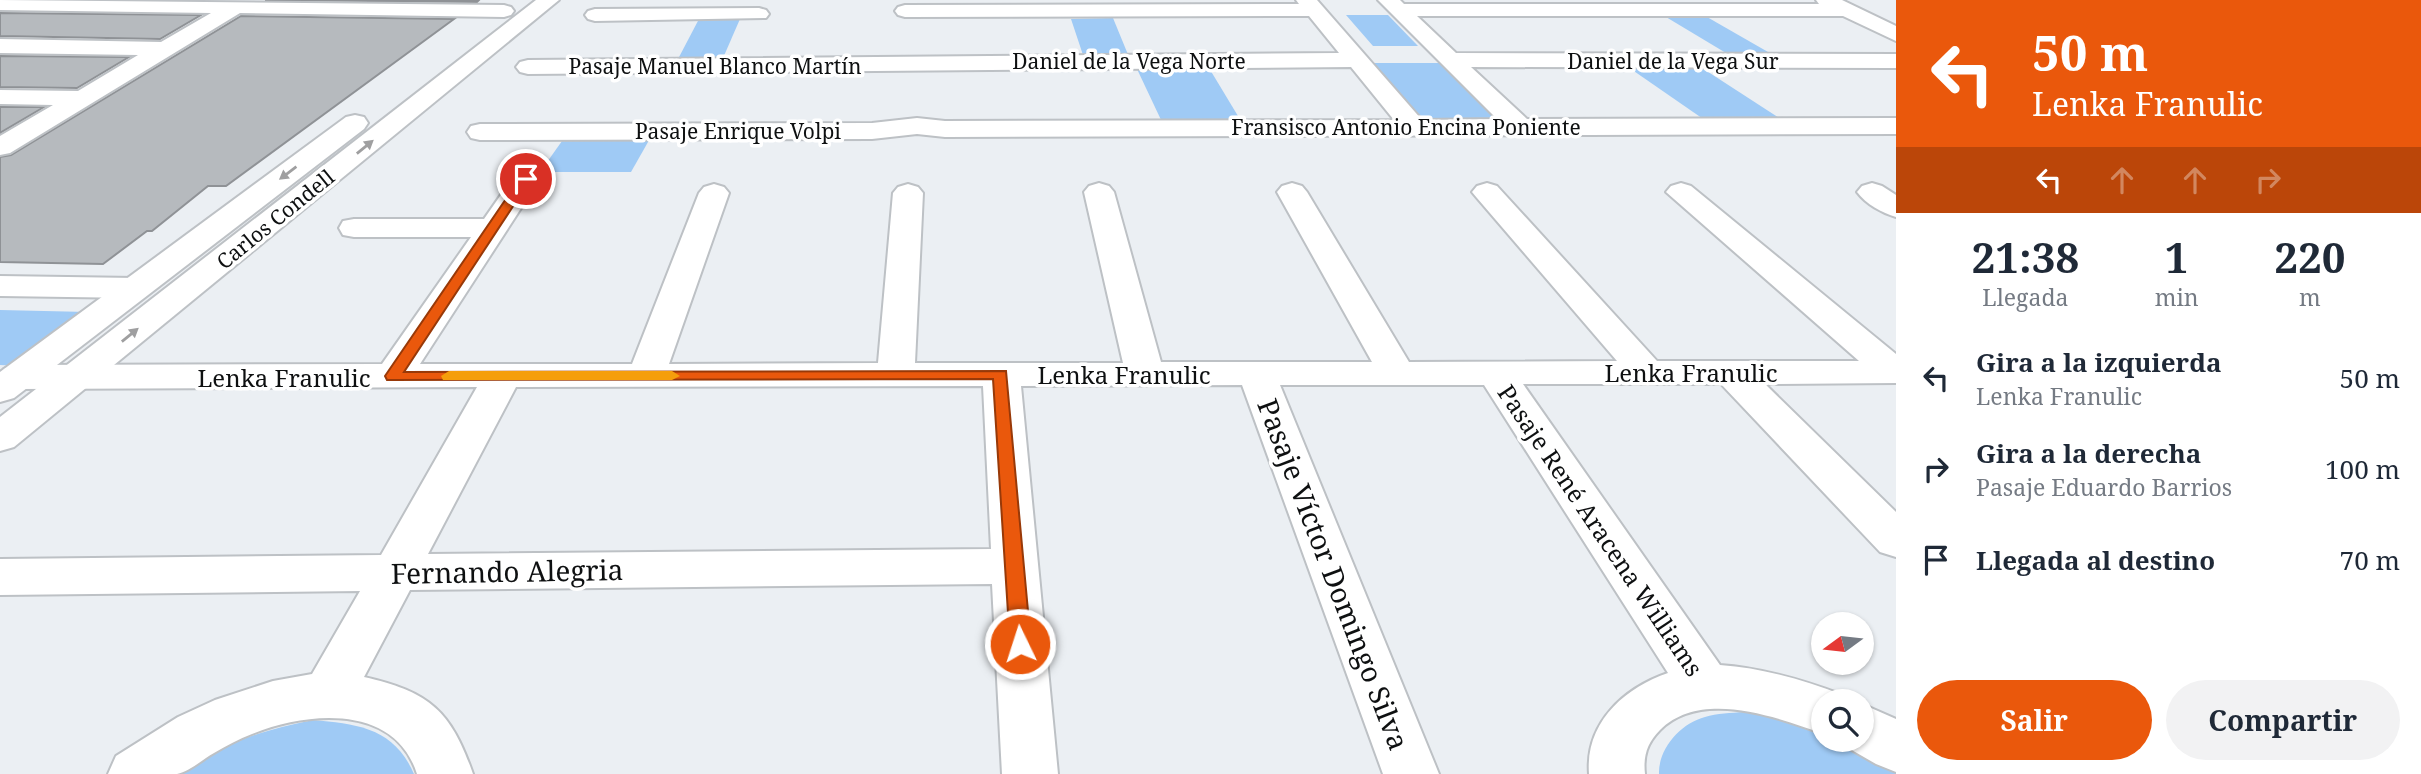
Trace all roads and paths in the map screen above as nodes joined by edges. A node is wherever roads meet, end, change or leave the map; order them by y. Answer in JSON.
{"nodes":[{"id":1,"x":549,"y":0,"type":"edge"},
{"id":2,"x":1744,"y":0,"type":"edge"},
{"id":3,"x":1826,"y":0,"type":"edge"},
{"id":4,"x":152,"y":3,"type":"edge"},
{"id":5,"x":0,"y":4,"type":"edge"},
{"id":6,"x":511,"y":5,"type":"edge"},
{"id":7,"x":906,"y":5,"type":"edge"},
{"id":8,"x":1310,"y":5,"type":"edge"},
{"id":9,"x":1393,"y":5,"type":"edge"},
{"id":10,"x":237,"y":7,"type":"junction"},
{"id":11,"x":762,"y":7,"type":"edge"},
{"id":12,"x":1763,"y":10,"type":"junction"},
{"id":13,"x":1847,"y":10,"type":"junction"},
{"id":14,"x":595,"y":15,"type":"dead end"},
{"id":15,"x":1896,"y":34,"type":"edge"},
{"id":16,"x":0,"y":46,"type":"edge"},
{"id":17,"x":167,"y":49,"type":"junction"},
{"id":18,"x":744,"y":49,"type":"junction"},
{"id":19,"x":1357,"y":60,"type":"junction"},
{"id":20,"x":1450,"y":61,"type":"junction"},
{"id":21,"x":1896,"y":61,"type":"edge"},
{"id":22,"x":901,"y":64,"type":"junction"},
{"id":23,"x":528,"y":67,"type":"dead end"},
{"id":24,"x":0,"y":97,"type":"edge"},
{"id":25,"x":82,"y":98,"type":"junction"},
{"id":26,"x":917,"y":126,"type":"junction"},
{"id":27,"x":1896,"y":126,"type":"edge"},
{"id":28,"x":1414,"y":127,"type":"junction"},
{"id":29,"x":1520,"y":127,"type":"junction"},
{"id":30,"x":480,"y":132,"type":"dead end"},
{"id":31,"x":558,"y":132,"type":"junction"},
{"id":32,"x":0,"y":146,"type":"edge"},
{"id":33,"x":1099,"y":192,"type":"dead end"},
{"id":34,"x":1292,"y":192,"type":"dead end"},
{"id":35,"x":1487,"y":192,"type":"dead end"},
{"id":36,"x":1681,"y":192,"type":"dead end"},
{"id":37,"x":1871,"y":192,"type":"dead end"},
{"id":38,"x":715,"y":193,"type":"dead end"},
{"id":39,"x":908,"y":193,"type":"dead end"},
{"id":40,"x":1896,"y":208,"type":"edge"},
{"id":41,"x":354,"y":228,"type":"dead end"},
{"id":42,"x":493,"y":228,"type":"junction"},
{"id":43,"x":0,"y":286,"type":"edge"},
{"id":44,"x":135,"y":288,"type":"junction"},
{"id":45,"x":1646,"y":372,"type":"junction"},
{"id":46,"x":1731,"y":372,"type":"junction"},
{"id":47,"x":1896,"y":372,"type":"edge"},
{"id":48,"x":1396,"y":373,"type":"junction"},
{"id":49,"x":1496,"y":373,"type":"junction"},
{"id":50,"x":1000,"y":374,"type":"junction"},
{"id":51,"x":1145,"y":374,"type":"junction"},
{"id":52,"x":1257,"y":374,"type":"junction"},
{"id":53,"x":897,"y":375,"type":"junction"},
{"id":54,"x":393,"y":376,"type":"junction"},
{"id":55,"x":503,"y":376,"type":"junction"},
{"id":56,"x":646,"y":376,"type":"junction"},
{"id":57,"x":77,"y":377,"type":"junction"},
{"id":58,"x":8,"y":383,"type":"edge"},
{"id":59,"x":0,"y":438,"type":"edge"},
{"id":60,"x":1896,"y":540,"type":"edge"},
{"id":61,"x":1014,"y":566,"type":"junction"},
{"id":62,"x":396,"y":572,"type":"junction"},
{"id":63,"x":0,"y":577,"type":"edge"},
{"id":64,"x":1706,"y":687,"type":"junction"},
{"id":65,"x":327,"y":696,"type":"junction"},
{"id":66,"x":1811,"y":706,"type":"edge"},
{"id":67,"x":1874,"y":735,"type":"edge"},
{"id":68,"x":1896,"y":747,"type":"edge"},
{"id":69,"x":136,"y":774,"type":"edge"},
{"id":70,"x":445,"y":774,"type":"edge"},
{"id":71,"x":1030,"y":774,"type":"edge"},
{"id":72,"x":1411,"y":774,"type":"edge"},
{"id":73,"x":1616,"y":774,"type":"edge"}],
"edges":[{"from":57,"to":1,"type":"street","name":"Carlos Condell","one_way":true},
{"from":2,"to":12,"type":"street"},
{"from":3,"to":13,"type":"street"},
{"from":4,"to":5,"type":"street"},
{"from":4,"to":10,"type":"street"},
{"from":6,"to":10,"type":"street"},
{"from":6,"to":44,"type":"street","name":"Carlos Condell","one_way":true},
{"from":7,"to":8,"type":"street"},
{"from":7,"to":22,"type":"street"},
{"from":8,"to":19,"type":"street"},
{"from":9,"to":12,"type":"street"},
{"from":9,"to":20,"type":"street"},
{"from":10,"to":17,"type":"street"},
{"from":11,"to":14,"type":"street"},
{"from":11,"to":18,"type":"street"},
{"from":12,"to":13,"type":"street"},
{"from":13,"to":15,"type":"street"},
{"from":16,"to":17,"type":"street"},
{"from":17,"to":25,"type":"street"},
{"from":18,"to":22,"type":"street","name":"Pasaje Manuel Blanco Martín"},
{"from":18,"to":23,"type":"street","name":"Pasaje Manuel Blanco Martín"},
{"from":19,"to":22,"type":"street","name":"Daniel de la Vega Norte"},
{"from":19,"to":28,"type":"street"},
{"from":20,"to":21,"type":"street","name":"Daniel de la Vega Sur"},
{"from":20,"to":29,"type":"street"},
{"from":22,"to":26,"type":"street"},
{"from":24,"to":25,"type":"street"},
{"from":25,"to":32,"type":"street"},
{"from":26,"to":28,"type":"street","name":"Fransisco Antonio Encina Poniente"},
{"from":26,"to":31,"type":"street","name":"Pasaje Enrique Volpi"},
{"from":27,"to":29,"type":"street","name":"Fransisco Antonio Encina Poniente"},
{"from":28,"to":29,"type":"street","name":"Fransisco Antonio Encina Poniente"},
{"from":30,"to":31,"type":"street","name":"Pasaje Enrique Volpi"},
{"from":31,"to":42,"type":"street"},
{"from":33,"to":51,"type":"street"},
{"from":34,"to":48,"type":"street"},
{"from":35,"to":45,"type":"street"},
{"from":36,"to":47,"type":"street"},
{"from":37,"to":40,"type":"street"},
{"from":38,"to":56,"type":"street"},
{"from":39,"to":53,"type":"street"},
{"from":41,"to":42,"type":"street"},
{"from":42,"to":54,"type":"street"},
{"from":43,"to":44,"type":"street"},
{"from":44,"to":58,"type":"street","name":"Carlos Condell"},
{"from":45,"to":46,"type":"street","name":"Lenka Franulic"},
{"from":45,"to":49,"type":"street","name":"Lenka Franulic"},
{"from":46,"to":47,"type":"street","name":"Lenka Franulic"},
{"from":46,"to":60,"type":"street"},
{"from":48,"to":49,"type":"street","name":"Lenka Franulic"},
{"from":48,"to":52,"type":"street","name":"Lenka Franulic"},
{"from":49,"to":64,"type":"street","name":"Pasaje René Aracena Williams"},
{"from":50,"to":51,"type":"street","name":"Lenka Franulic"},
{"from":50,"to":53,"type":"street","name":"Lenka Franulic"},
{"from":50,"to":61,"type":"street"},
{"from":51,"to":52,"type":"street","name":"Lenka Franulic"},
{"from":52,"to":72,"type":"street","name":"Pasaje Víctor Domingo Silva"},
{"from":53,"to":56,"type":"street","name":"Lenka Franulic"},
{"from":54,"to":55,"type":"street","name":"Lenka Franulic"},
{"from":54,"to":57,"type":"street","name":"Lenka Franulic"},
{"from":55,"to":56,"type":"street","name":"Lenka Franulic"},
{"from":55,"to":62,"type":"street"},
{"from":57,"to":58,"type":"street","name":"Lenka Franulic"},
{"from":57,"to":59,"type":"street","name":"Carlos Condell"},
{"from":61,"to":62,"type":"street","name":"Fernando Alegria"},
{"from":61,"to":71,"type":"street"},
{"from":62,"to":63,"type":"street","name":"Fernando Alegria"},
{"from":62,"to":65,"type":"street"},
{"from":64,"to":66,"type":"street","name":"Pasaje René Aracena Williams"},
{"from":64,"to":73,"type":"street","name":"Pasaje René Aracena Williams"},
{"from":65,"to":69,"type":"street"},
{"from":65,"to":70,"type":"street"},
{"from":67,"to":68,"type":"street"}]}
